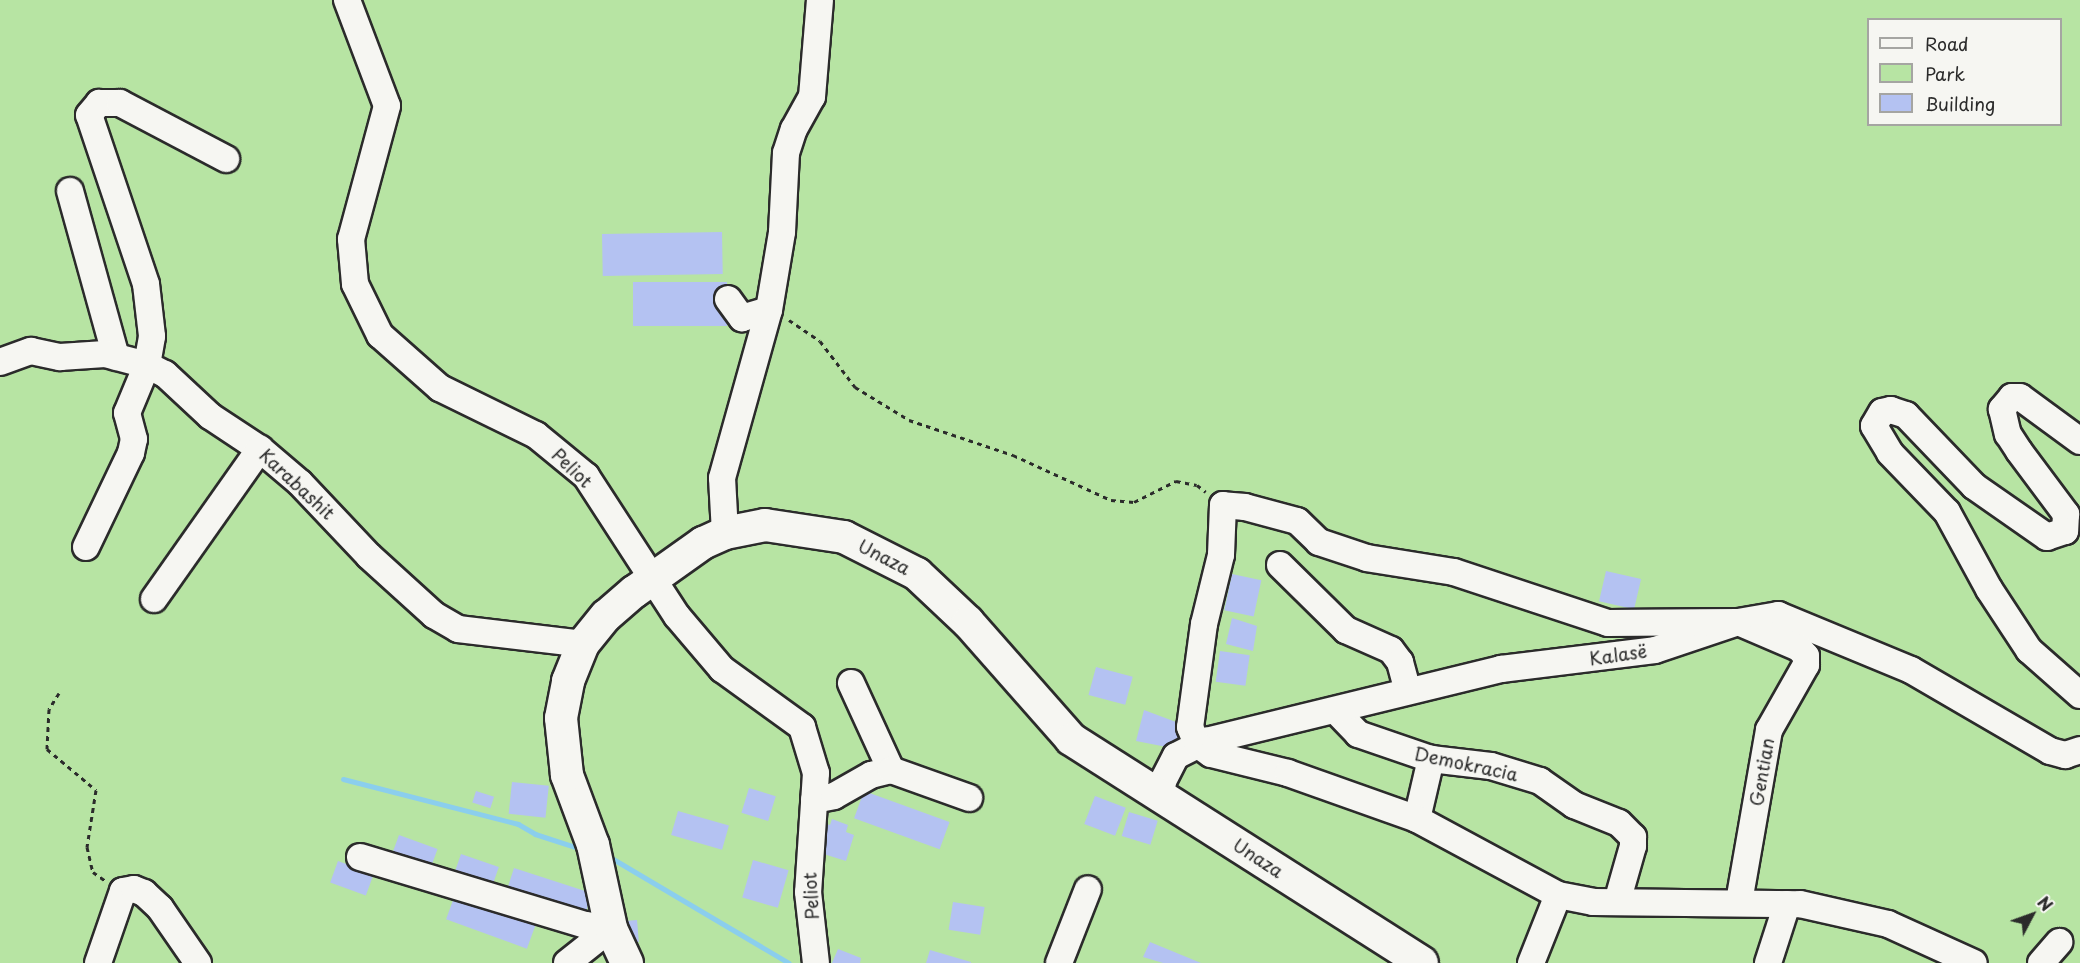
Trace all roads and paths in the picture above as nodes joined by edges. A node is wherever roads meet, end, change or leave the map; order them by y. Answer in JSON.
{"nodes":[{"id":1,"x":346,"y":0,"type":"edge"},
{"id":2,"x":820,"y":0,"type":"edge"},
{"id":3,"x":226,"y":159,"type":"dead end"},
{"id":4,"x":70,"y":191,"type":"dead end"},
{"id":5,"x":728,"y":299,"type":"dead end"},
{"id":6,"x":769,"y":310,"type":"junction"},
{"id":7,"x":0,"y":342,"type":"edge"},
{"id":8,"x":105,"y":356,"type":"junction"},
{"id":9,"x":0,"y":362,"type":"edge"},
{"id":10,"x":147,"y":365,"type":"junction"},
{"id":11,"x":2080,"y":441,"type":"edge"},
{"id":12,"x":260,"y":449,"type":"junction"},
{"id":13,"x":1223,"y":506,"type":"junction"},
{"id":14,"x":724,"y":533,"type":"junction"},
{"id":15,"x":86,"y":546,"type":"dead end"},
{"id":16,"x":1280,"y":566,"type":"dead end"},
{"id":17,"x":654,"y":577,"type":"junction"},
{"id":18,"x":154,"y":599,"type":"dead end"},
{"id":19,"x":1738,"y":622,"type":"junction"},
{"id":20,"x":583,"y":644,"type":"junction"},
{"id":21,"x":851,"y":683,"type":"dead end"},
{"id":22,"x":1408,"y":691,"type":"junction"},
{"id":23,"x":59,"y":693,"type":"dead end"},
{"id":24,"x":2080,"y":695,"type":"edge"},
{"id":25,"x":1336,"y":711,"type":"junction"},
{"id":26,"x":1197,"y":744,"type":"junction"},
{"id":27,"x":2080,"y":750,"type":"edge"},
{"id":28,"x":1431,"y":759,"type":"junction"},
{"id":29,"x":891,"y":770,"type":"junction"},
{"id":30,"x":969,"y":798,"type":"dead end"},
{"id":31,"x":1161,"y":799,"type":"junction"},
{"id":32,"x":814,"y":800,"type":"junction"},
{"id":33,"x":1417,"y":819,"type":"junction"},
{"id":34,"x":360,"y":857,"type":"dead end"},
{"id":35,"x":1088,"y":889,"type":"dead end"},
{"id":36,"x":123,"y":891,"type":"junction"},
{"id":37,"x":1558,"y":895,"type":"junction"},
{"id":38,"x":1617,"y":902,"type":"junction"},
{"id":39,"x":1739,"y":902,"type":"junction"},
{"id":40,"x":1787,"y":904,"type":"junction"},
{"id":41,"x":611,"y":928,"type":"junction"},
{"id":42,"x":2059,"y":942,"type":"dead end"},
{"id":43,"x":98,"y":963,"type":"edge"},
{"id":44,"x":198,"y":963,"type":"edge"},
{"id":45,"x":567,"y":963,"type":"edge"},
{"id":46,"x":627,"y":963,"type":"edge"},
{"id":47,"x":816,"y":963,"type":"edge"},
{"id":48,"x":1059,"y":963,"type":"edge"},
{"id":49,"x":1422,"y":963,"type":"edge"},
{"id":50,"x":1531,"y":963,"type":"edge"},
{"id":51,"x":1768,"y":963,"type":"edge"},
{"id":52,"x":1974,"y":963,"type":"edge"},
{"id":53,"x":2041,"y":963,"type":"edge"}],
"edges":[{"from":1,"to":17,"type":"street","name":"Peliot"},
{"from":2,"to":6,"type":"street"},
{"from":3,"to":10,"type":"street"},
{"from":4,"to":8,"type":"street"},
{"from":5,"to":6,"type":"street"},
{"from":6,"to":13,"type":"path"},
{"from":6,"to":14,"type":"street"},
{"from":7,"to":8,"type":"street"},
{"from":8,"to":9,"type":"street","name":"Karabashit"},
{"from":8,"to":10,"type":"street","name":"Karabashit"},
{"from":10,"to":12,"type":"street","name":"Karabashit"},
{"from":10,"to":15,"type":"street"},
{"from":11,"to":24,"type":"street"},
{"from":12,"to":18,"type":"street"},
{"from":12,"to":20,"type":"street","name":"Karabashit"},
{"from":13,"to":19,"type":"street"},
{"from":13,"to":26,"type":"street"},
{"from":14,"to":17,"type":"main road","name":"Unaza"},
{"from":14,"to":31,"type":"main road","name":"Unaza"},
{"from":16,"to":22,"type":"street"},
{"from":17,"to":20,"type":"main road","name":"Unaza"},
{"from":17,"to":32,"type":"street","name":"Peliot"},
{"from":19,"to":22,"type":"street","name":"Kalasë"},
{"from":19,"to":27,"type":"street","name":"Kalasë"},
{"from":19,"to":39,"type":"street","name":"Gentian"},
{"from":20,"to":41,"type":"main road","name":"Unaza"},
{"from":21,"to":29,"type":"street"},
{"from":22,"to":25,"type":"street","name":"Kalasë"},
{"from":23,"to":36,"type":"path"},
{"from":25,"to":26,"type":"street","name":"Kalasë"},
{"from":25,"to":28,"type":"street","name":"Demokracia"},
{"from":26,"to":31,"type":"street","name":"Kalasë"},
{"from":26,"to":33,"type":"street"},
{"from":28,"to":33,"type":"street"},
{"from":28,"to":38,"type":"street","name":"Demokracia"},
{"from":29,"to":30,"type":"street"},
{"from":29,"to":32,"type":"street"},
{"from":31,"to":49,"type":"main road","name":"Unaza"},
{"from":32,"to":47,"type":"street","name":"Peliot"},
{"from":33,"to":37,"type":"street"},
{"from":34,"to":41,"type":"street"},
{"from":35,"to":48,"type":"street"},
{"from":36,"to":43,"type":"street"},
{"from":36,"to":44,"type":"street"},
{"from":37,"to":38,"type":"street"},
{"from":37,"to":50,"type":"street"},
{"from":38,"to":39,"type":"street"},
{"from":39,"to":40,"type":"street"},
{"from":40,"to":51,"type":"street"},
{"from":40,"to":52,"type":"street"},
{"from":41,"to":45,"type":"street"},
{"from":41,"to":46,"type":"main road","name":"Unaza"},
{"from":42,"to":53,"type":"street"}]}
